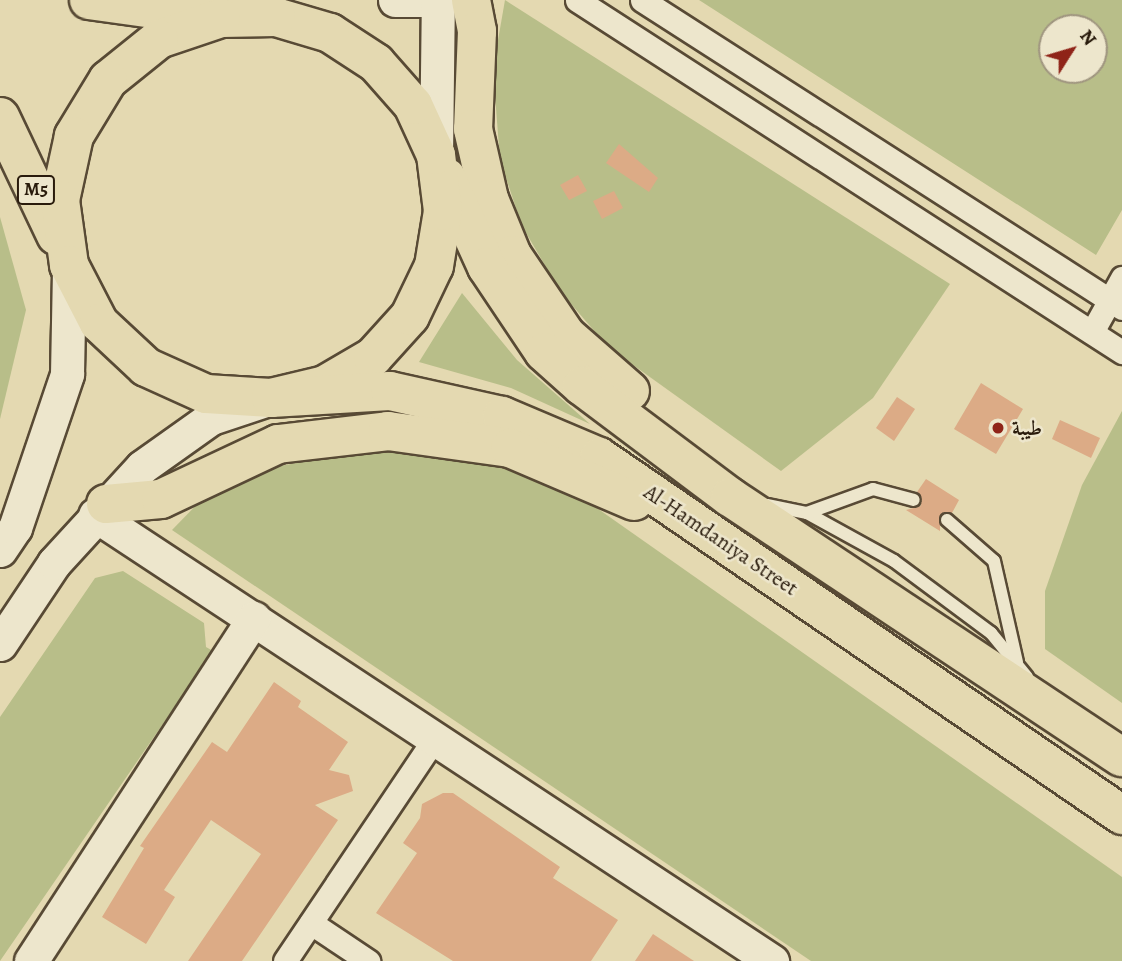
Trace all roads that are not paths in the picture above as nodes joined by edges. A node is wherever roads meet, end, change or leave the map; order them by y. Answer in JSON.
{"nodes":[{"id":1,"x":89,"y":0,"type":"edge"},
{"id":2,"x":261,"y":0,"type":"edge"},
{"id":3,"x":395,"y":0,"type":"edge"},
{"id":4,"x":421,"y":0,"type":"edge"},
{"id":5,"x":438,"y":0,"type":"edge"},
{"id":6,"x":471,"y":0,"type":"edge"},
{"id":7,"x":577,"y":0,"type":"edge"},
{"id":8,"x":642,"y":0,"type":"edge"},
{"id":9,"x":221,"y":18,"type":"junction"},
{"id":10,"x":0,"y":117,"type":"edge"},
{"id":11,"x":436,"y":155,"type":"junction"},
{"id":12,"x":69,"y":265,"type":"junction"},
{"id":13,"x":1122,"y":278,"type":"edge"},
{"id":14,"x":1116,"y":304,"type":"edge"},
{"id":15,"x":1092,"y":332,"type":"junction"},
{"id":16,"x":1122,"y":352,"type":"edge"},
{"id":17,"x":271,"y":398,"type":"junction"},
{"id":18,"x":718,"y":488,"type":"junction"},
{"id":19,"x":914,"y":500,"type":"dead end"},
{"id":20,"x":100,"y":509,"type":"junction"},
{"id":21,"x":807,"y":513,"type":"junction"},
{"id":22,"x":684,"y":515,"type":"junction"},
{"id":23,"x":947,"y":520,"type":"dead end"},
{"id":24,"x":0,"y":550,"type":"edge"},
{"id":25,"x":254,"y":618,"type":"junction"},
{"id":26,"x":0,"y":644,"type":"edge"},
{"id":27,"x":1018,"y":666,"type":"junction"},
{"id":28,"x":1061,"y":718,"type":"junction"},
{"id":29,"x":435,"y":738,"type":"junction"},
{"id":30,"x":1122,"y":757,"type":"edge"},
{"id":31,"x":1122,"y":815,"type":"edge"},
{"id":32,"x":311,"y":923,"type":"junction"},
{"id":33,"x":31,"y":961,"type":"edge"},
{"id":34,"x":285,"y":961,"type":"edge"},
{"id":35,"x":368,"y":961,"type":"edge"},
{"id":36,"x":772,"y":961,"type":"edge"}],
"edges":[{"from":1,"to":9,"type":"highway"},
{"from":2,"to":9,"type":"street"},
{"from":3,"to":4,"type":"street"},
{"from":5,"to":11,"type":"street"},
{"from":6,"to":18,"type":"highway"},
{"from":7,"to":15,"type":"street"},
{"from":8,"to":14,"type":"street"},
{"from":9,"to":11,"type":"highway","name":"Al-Hamdaniya Street"},
{"from":9,"to":12,"type":"highway"},
{"from":10,"to":12,"type":"highway","number":"M5"},
{"from":11,"to":17,"type":"highway"},
{"from":11,"to":18,"type":"highway","name":"Al-Hamdaniya Street"},
{"from":12,"to":17,"type":"highway"},
{"from":12,"to":24,"type":"street"},
{"from":13,"to":14,"type":"street"},
{"from":14,"to":15,"type":"street"},
{"from":15,"to":16,"type":"street"},
{"from":17,"to":20,"type":"street"},
{"from":17,"to":22,"type":"highway","name":"Al-Hamdaniya Street"},
{"from":18,"to":21,"type":"lane"},
{"from":18,"to":28,"type":"highway","name":"Al-Hamdaniya Street"},
{"from":19,"to":21,"type":"lane"},
{"from":20,"to":22,"type":"highway"},
{"from":20,"to":25,"type":"street"},
{"from":20,"to":26,"type":"street"},
{"from":21,"to":27,"type":"lane"},
{"from":22,"to":31,"type":"highway","name":"Al-Hamdaniya Street"},
{"from":23,"to":27,"type":"lane"},
{"from":25,"to":29,"type":"street"},
{"from":25,"to":33,"type":"street"},
{"from":27,"to":28,"type":"lane"},
{"from":28,"to":30,"type":"highway","name":"Al-Hamdaniya Street"},
{"from":29,"to":32,"type":"street"},
{"from":29,"to":36,"type":"street"},
{"from":32,"to":34,"type":"street"},
{"from":32,"to":35,"type":"street"}]}
